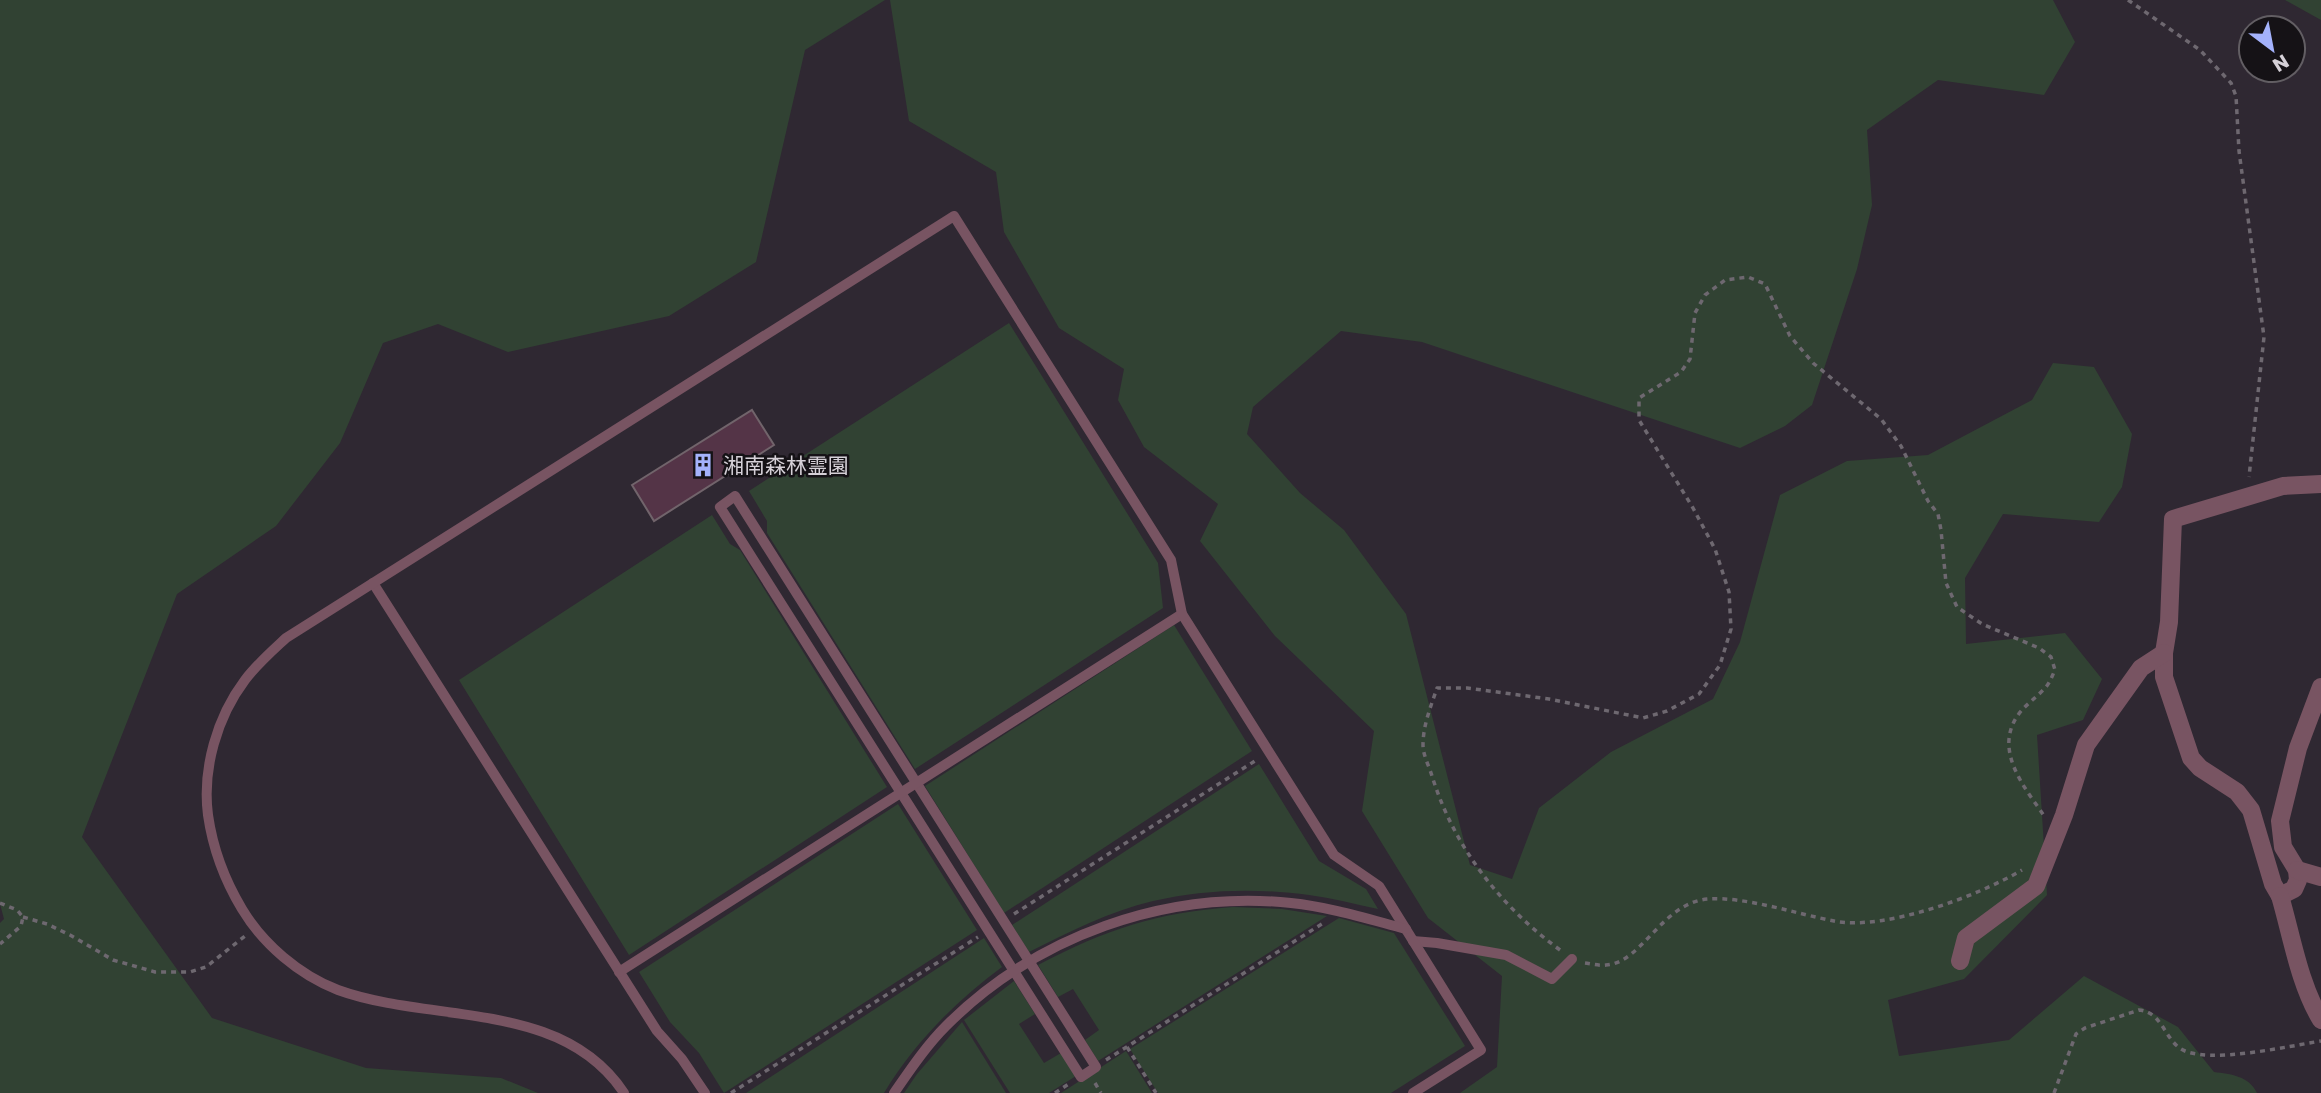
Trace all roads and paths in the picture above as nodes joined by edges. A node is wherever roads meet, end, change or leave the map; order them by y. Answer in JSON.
{"nodes":[{"id":1,"x":2128,"y":0,"type":"edge"},
{"id":2,"x":2321,"y":484,"type":"edge"},
{"id":3,"x":2248,"y":497,"type":"junction"},
{"id":4,"x":373,"y":583,"type":"junction"},
{"id":5,"x":1182,"y":614,"type":"junction"},
{"id":6,"x":2164,"y":653,"type":"junction"},
{"id":7,"x":2321,"y":687,"type":"edge"},
{"id":8,"x":916,"y":783,"type":"junction"},
{"id":9,"x":901,"y":792,"type":"junction"},
{"id":10,"x":2059,"y":826,"type":"junction"},
{"id":11,"x":2048,"y":854,"type":"junction"},
{"id":12,"x":2297,"y":870,"type":"junction"},
{"id":13,"x":2321,"y":877,"type":"edge"},
{"id":14,"x":2280,"y":896,"type":"junction"},
{"id":15,"x":0,"y":903,"type":"edge"},
{"id":16,"x":1341,"y":911,"type":"junction"},
{"id":17,"x":23,"y":916,"type":"junction"},
{"id":18,"x":255,"y":928,"type":"junction"},
{"id":19,"x":1405,"y":929,"type":"junction"},
{"id":20,"x":1413,"y":941,"type":"junction"},
{"id":21,"x":0,"y":944,"type":"edge"},
{"id":22,"x":1572,"y":959,"type":"junction"},
{"id":23,"x":1028,"y":961,"type":"junction"},
{"id":24,"x":1960,"y":961,"type":"dead end"},
{"id":25,"x":1013,"y":970,"type":"junction"},
{"id":26,"x":619,"y":972,"type":"junction"},
{"id":27,"x":2321,"y":1020,"type":"edge"},
{"id":28,"x":2321,"y":1041,"type":"edge"},
{"id":29,"x":1127,"y":1047,"type":"junction"},
{"id":30,"x":1096,"y":1067,"type":"junction"},
{"id":31,"x":624,"y":1093,"type":"edge"},
{"id":32,"x":705,"y":1093,"type":"edge"},
{"id":33,"x":894,"y":1093,"type":"edge"},
{"id":34,"x":1156,"y":1093,"type":"edge"},
{"id":35,"x":1413,"y":1093,"type":"edge"},
{"id":36,"x":2054,"y":1093,"type":"edge"}],
"edges":[{"from":1,"to":3,"type":"path"},
{"from":2,"to":3,"type":"street"},
{"from":3,"to":6,"type":"street"},
{"from":4,"to":5,"type":"lane"},
{"from":4,"to":18,"type":"lane"},
{"from":4,"to":26,"type":"lane"},
{"from":5,"to":8,"type":"lane"},
{"from":5,"to":19,"type":"lane"},
{"from":6,"to":10,"type":"street"},
{"from":6,"to":14,"type":"street"},
{"from":7,"to":12,"type":"street"},
{"from":8,"to":9,"type":"lane"},
{"from":8,"to":9,"type":"lane"},
{"from":8,"to":23,"type":"lane"},
{"from":9,"to":25,"type":"lane"},
{"from":9,"to":26,"type":"lane"},
{"from":10,"to":11,"type":"street"},
{"from":10,"to":22,"type":"path"},
{"from":11,"to":22,"type":"path"},
{"from":11,"to":24,"type":"street"},
{"from":12,"to":13,"type":"street"},
{"from":12,"to":14,"type":"street"},
{"from":14,"to":27,"type":"street"},
{"from":15,"to":17,"type":"path"},
{"from":16,"to":19,"type":"lane"},
{"from":16,"to":23,"type":"lane"},
{"from":16,"to":29,"type":"path"},
{"from":17,"to":18,"type":"path"},
{"from":17,"to":21,"type":"path"},
{"from":18,"to":31,"type":"lane"},
{"from":19,"to":20,"type":"lane"},
{"from":20,"to":22,"type":"lane"},
{"from":20,"to":35,"type":"lane"},
{"from":23,"to":25,"type":"lane"},
{"from":23,"to":30,"type":"lane"},
{"from":25,"to":30,"type":"lane"},
{"from":25,"to":33,"type":"lane"},
{"from":26,"to":32,"type":"lane"},
{"from":28,"to":36,"type":"path"},
{"from":29,"to":30,"type":"path"},
{"from":29,"to":34,"type":"path"}]}
